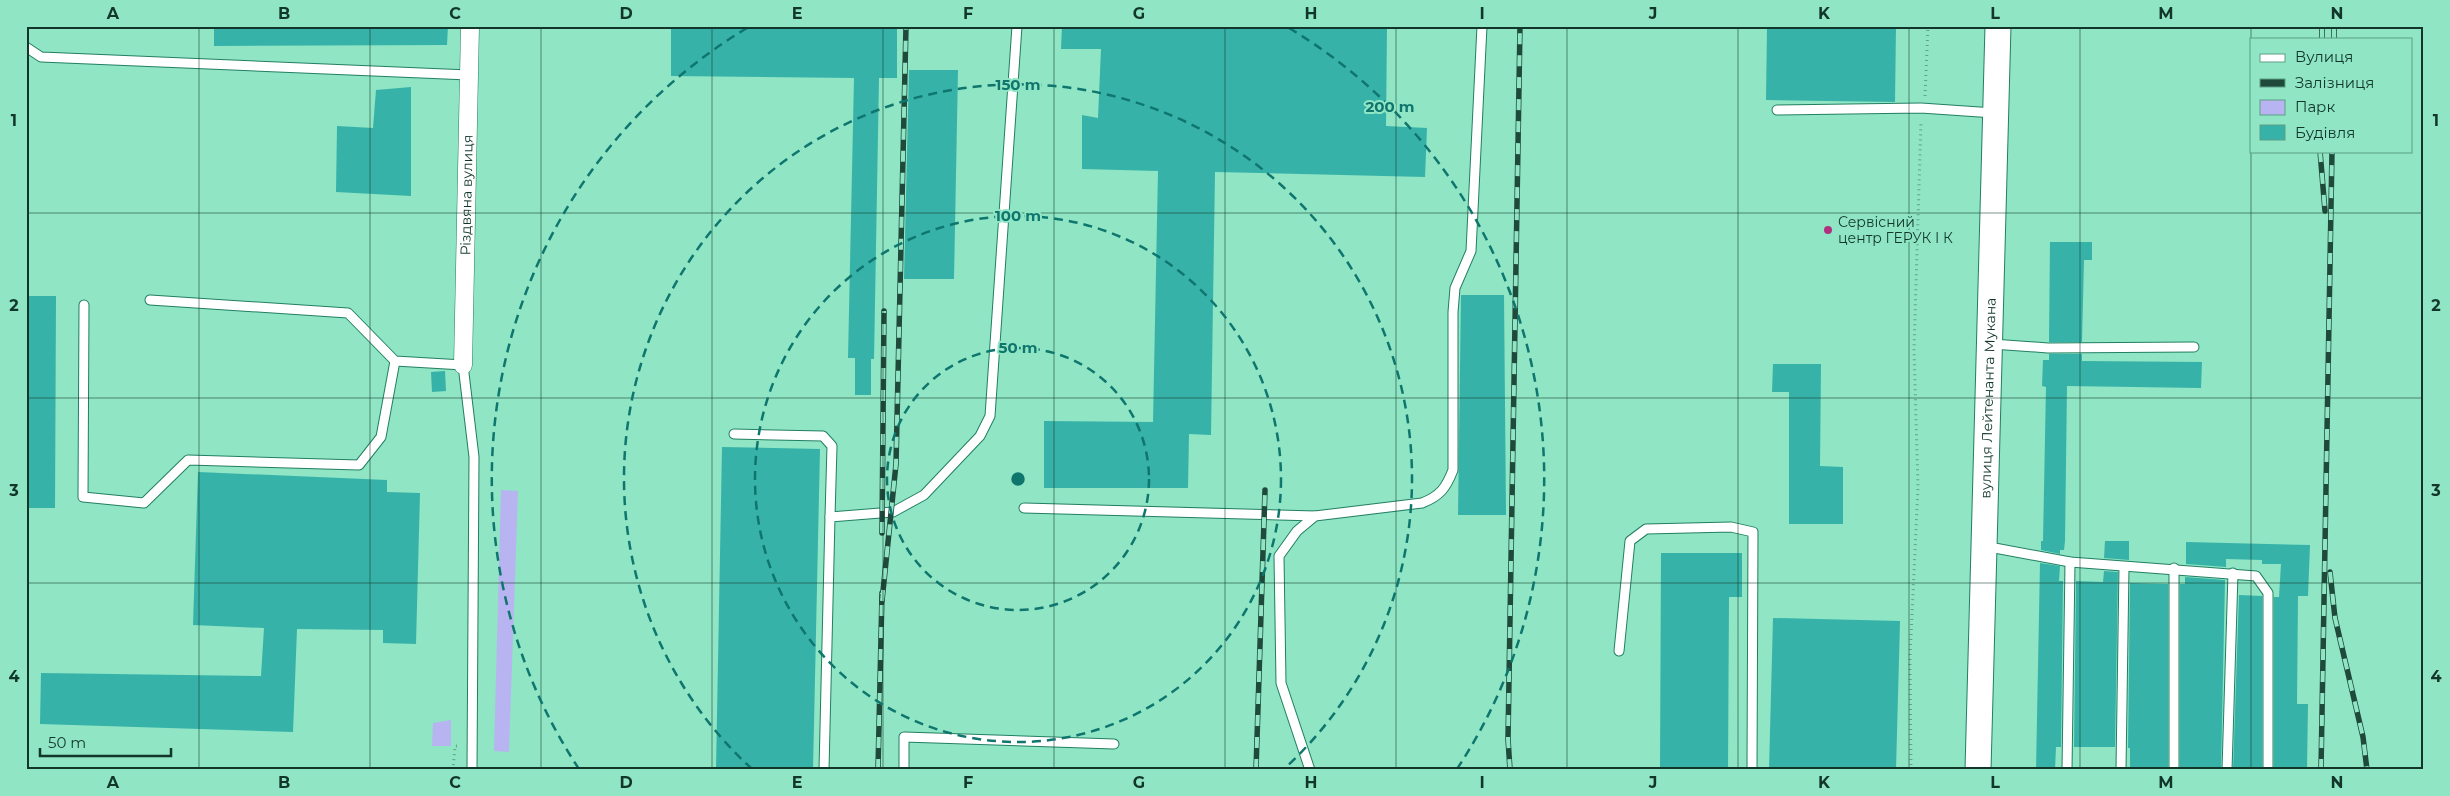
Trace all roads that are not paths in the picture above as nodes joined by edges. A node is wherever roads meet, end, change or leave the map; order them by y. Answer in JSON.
{"nodes":[{"id":1,"x":470,"y":26,"type":"edge"},
{"id":2,"x":1017,"y":26,"type":"edge"},
{"id":3,"x":1482,"y":26,"type":"edge"},
{"id":4,"x":1998,"y":26,"type":"edge"},
{"id":5,"x":26,"y":48,"type":"edge"},
{"id":6,"x":469,"y":75,"type":"junction"},
{"id":7,"x":1777,"y":110,"type":"dead end"},
{"id":8,"x":1997,"y":113,"type":"junction"},
{"id":9,"x":150,"y":300,"type":"dead end"},
{"id":10,"x":84,"y":304,"type":"dead end"},
{"id":11,"x":1990,"y":344,"type":"junction"},
{"id":12,"x":2194,"y":347,"type":"dead end"},
{"id":13,"x":395,"y":362,"type":"junction"},
{"id":14,"x":464,"y":365,"type":"junction"},
{"id":15,"x":734,"y":434,"type":"dead end"},
{"id":16,"x":1024,"y":508,"type":"dead end"},
{"id":17,"x":1315,"y":516,"type":"junction"},
{"id":18,"x":830,"y":517,"type":"junction"},
{"id":19,"x":1984,"y":546,"type":"junction"},
{"id":20,"x":2070,"y":562,"type":"junction"},
{"id":21,"x":2124,"y":567,"type":"junction"},
{"id":22,"x":2174,"y":568,"type":"junction"},
{"id":23,"x":2233,"y":573,"type":"junction"},
{"id":24,"x":1618,"y":652,"type":"dead end"},
{"id":25,"x":1114,"y":744,"type":"dead end"},
{"id":26,"x":472,"y":770,"type":"edge"},
{"id":27,"x":824,"y":770,"type":"edge"},
{"id":28,"x":904,"y":770,"type":"edge"},
{"id":29,"x":1310,"y":770,"type":"edge"},
{"id":30,"x":1752,"y":770,"type":"edge"},
{"id":31,"x":1978,"y":770,"type":"edge"},
{"id":32,"x":2067,"y":770,"type":"edge"},
{"id":33,"x":2121,"y":770,"type":"edge"},
{"id":34,"x":2174,"y":770,"type":"edge"},
{"id":35,"x":2228,"y":770,"type":"edge"},
{"id":36,"x":2268,"y":770,"type":"edge"}],
"edges":[{"from":1,"to":6,"type":"street","name":"Різдвяна вулиця"},
{"from":2,"to":18,"type":"lane"},
{"from":3,"to":17,"type":"lane"},
{"from":4,"to":8,"type":"main road","name":"вулиця Лейтенанта Мукана"},
{"from":5,"to":6,"type":"lane"},
{"from":6,"to":14,"type":"street","name":"Різдвяна вулиця"},
{"from":7,"to":8,"type":"lane"},
{"from":8,"to":11,"type":"main road","name":"вулиця Лейтенанта Мукана"},
{"from":9,"to":13,"type":"lane"},
{"from":10,"to":13,"type":"lane"},
{"from":11,"to":12,"type":"lane"},
{"from":11,"to":19,"type":"main road","name":"вулиця Лейтенанта Мукана"},
{"from":13,"to":14,"type":"lane"},
{"from":14,"to":26,"type":"lane"},
{"from":15,"to":18,"type":"lane"},
{"from":16,"to":17,"type":"lane"},
{"from":17,"to":29,"type":"lane"},
{"from":18,"to":27,"type":"lane"},
{"from":19,"to":20,"type":"lane"},
{"from":19,"to":31,"type":"main road","name":"вулиця Лейтенанта Мукана"},
{"from":20,"to":21,"type":"lane"},
{"from":20,"to":32,"type":"lane"},
{"from":21,"to":22,"type":"lane"},
{"from":21,"to":33,"type":"lane"},
{"from":22,"to":23,"type":"lane"},
{"from":22,"to":34,"type":"lane"},
{"from":23,"to":35,"type":"lane"},
{"from":23,"to":36,"type":"lane"},
{"from":24,"to":30,"type":"lane"},
{"from":25,"to":28,"type":"lane"}]}
